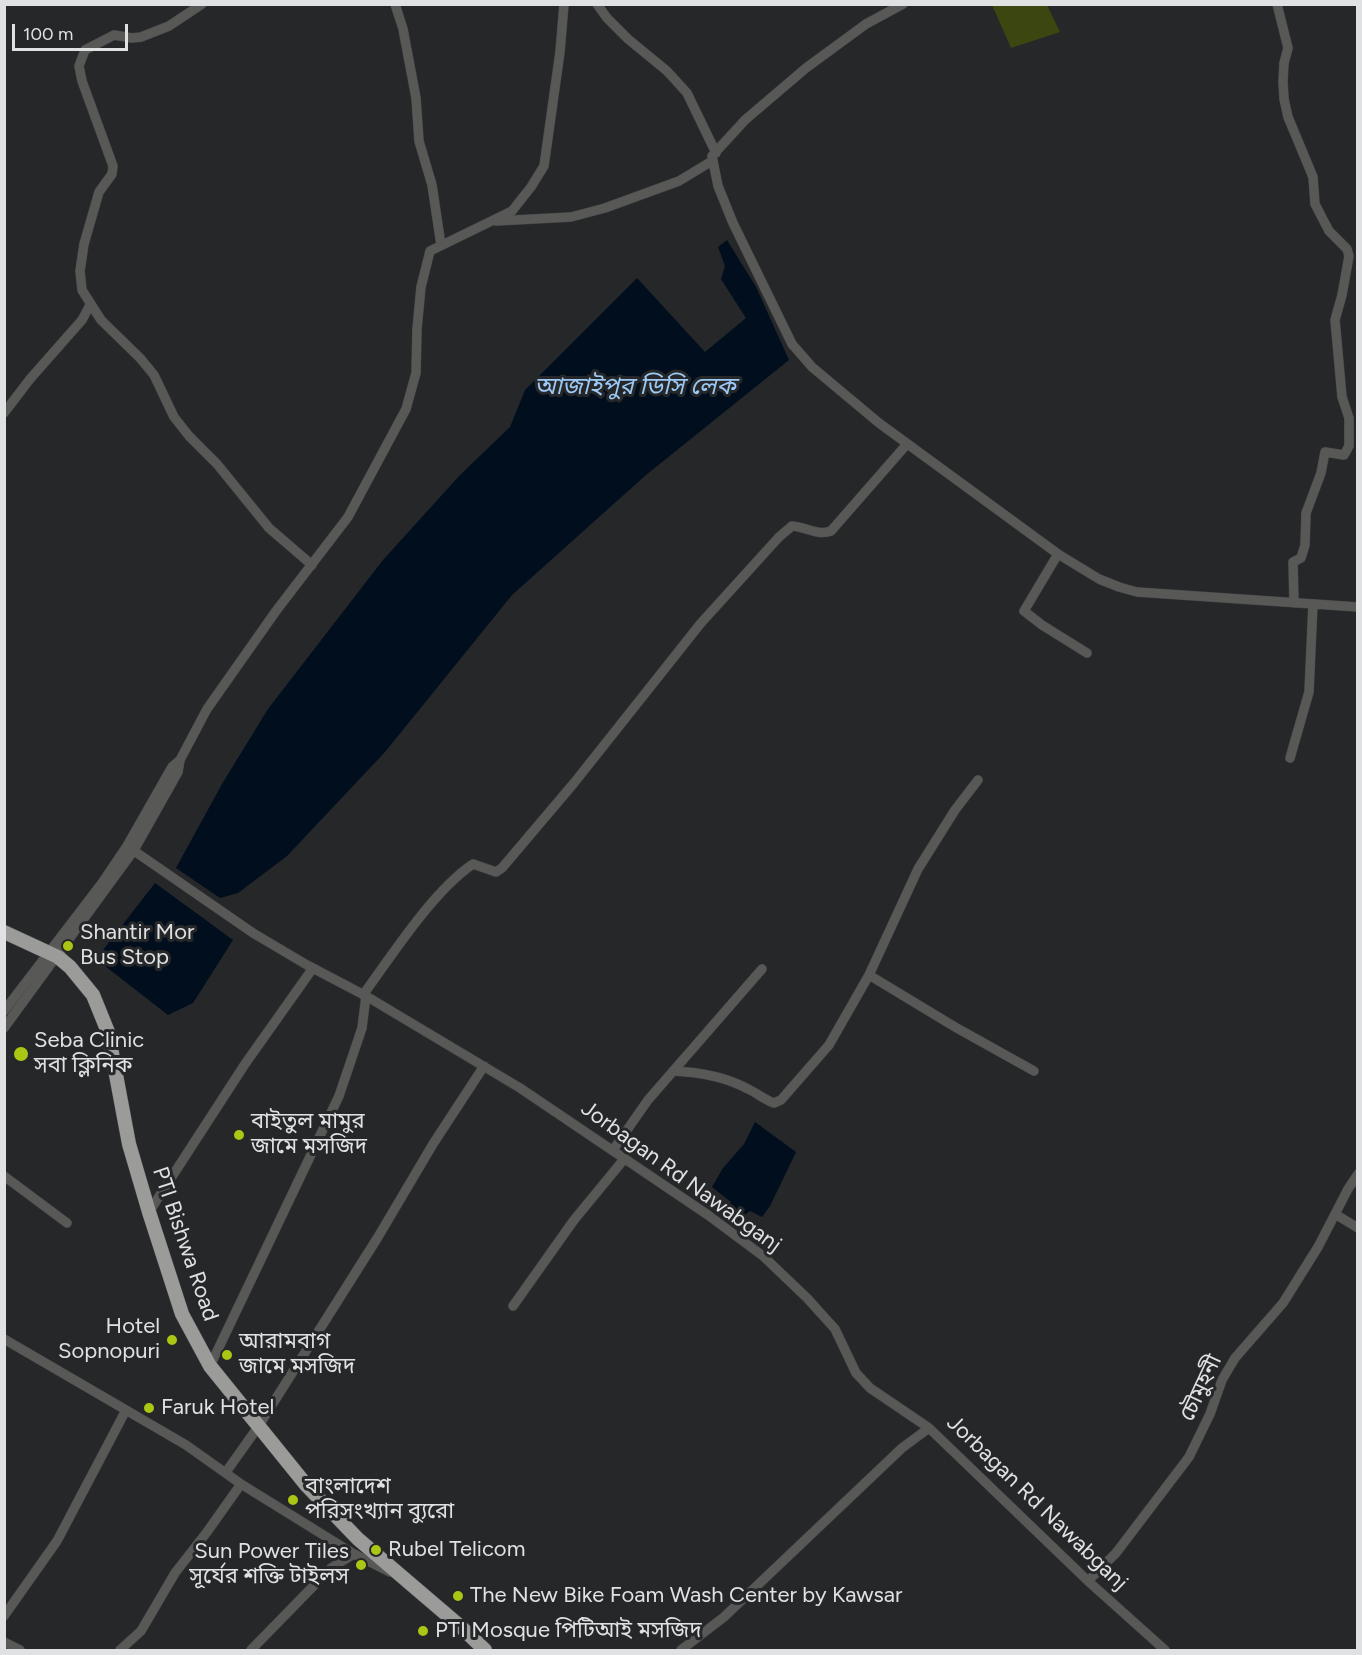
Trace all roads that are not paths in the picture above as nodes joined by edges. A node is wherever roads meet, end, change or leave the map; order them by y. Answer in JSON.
{"nodes":[{"id":1,"x":202,"y":4,"type":"edge"},
{"id":2,"x":395,"y":4,"type":"edge"},
{"id":3,"x":564,"y":4,"type":"edge"},
{"id":4,"x":597,"y":4,"type":"edge"},
{"id":5,"x":903,"y":4,"type":"edge"},
{"id":6,"x":1277,"y":4,"type":"edge"},
{"id":7,"x":714,"y":157,"type":"junction"},
{"id":8,"x":488,"y":222,"type":"junction"},
{"id":9,"x":441,"y":245,"type":"junction"},
{"id":10,"x":90,"y":305,"type":"junction"},
{"id":11,"x":4,"y":413,"type":"edge"},
{"id":12,"x":907,"y":444,"type":"junction"},
{"id":13,"x":1058,"y":554,"type":"junction"},
{"id":14,"x":312,"y":565,"type":"junction"},
{"id":15,"x":1294,"y":603,"type":"junction"},
{"id":16,"x":1313,"y":604,"type":"junction"},
{"id":17,"x":1358,"y":607,"type":"edge"},
{"id":18,"x":1087,"y":653,"type":"dead end"},
{"id":19,"x":1290,"y":758,"type":"dead end"},
{"id":20,"x":978,"y":780,"type":"dead end"},
{"id":21,"x":130,"y":848,"type":"junction"},
{"id":22,"x":4,"y":932,"type":"edge"},
{"id":23,"x":53,"y":955,"type":"junction"},
{"id":24,"x":313,"y":968,"type":"junction"},
{"id":25,"x":762,"y":969,"type":"dead end"},
{"id":26,"x":870,"y":975,"type":"junction"},
{"id":27,"x":364,"y":996,"type":"junction"},
{"id":28,"x":4,"y":1011,"type":"edge"},
{"id":29,"x":4,"y":1028,"type":"edge"},
{"id":30,"x":484,"y":1066,"type":"junction"},
{"id":31,"x":673,"y":1071,"type":"junction"},
{"id":32,"x":1034,"y":1071,"type":"dead end"},
{"id":33,"x":613,"y":1150,"type":"junction"},
{"id":34,"x":625,"y":1158,"type":"junction"},
{"id":35,"x":1358,"y":1174,"type":"edge"},
{"id":36,"x":4,"y":1176,"type":"edge"},
{"id":37,"x":149,"y":1212,"type":"junction"},
{"id":38,"x":1335,"y":1214,"type":"junction"},
{"id":39,"x":67,"y":1223,"type":"dead end"},
{"id":40,"x":1358,"y":1228,"type":"edge"},
{"id":41,"x":513,"y":1306,"type":"dead end"},
{"id":42,"x":4,"y":1339,"type":"edge"},
{"id":43,"x":210,"y":1366,"type":"junction"},
{"id":44,"x":126,"y":1410,"type":"junction"},
{"id":45,"x":258,"y":1427,"type":"junction"},
{"id":46,"x":929,"y":1428,"type":"junction"},
{"id":47,"x":226,"y":1472,"type":"junction"},
{"id":48,"x":241,"y":1484,"type":"junction"},
{"id":49,"x":354,"y":1554,"type":"junction"},
{"id":50,"x":399,"y":1574,"type":"junction"},
{"id":51,"x":1088,"y":1581,"type":"junction"},
{"id":52,"x":4,"y":1616,"type":"edge"},
{"id":53,"x":4,"y":1642,"type":"edge"},
{"id":54,"x":20,"y":1650,"type":"edge"},
{"id":55,"x":120,"y":1650,"type":"edge"},
{"id":56,"x":251,"y":1650,"type":"edge"},
{"id":57,"x":485,"y":1650,"type":"edge"},
{"id":58,"x":681,"y":1650,"type":"edge"},
{"id":59,"x":1165,"y":1650,"type":"edge"}],
"edges":[{"from":1,"to":10,"type":"street"},
{"from":2,"to":9,"type":"street"},
{"from":3,"to":8,"type":"street"},
{"from":4,"to":7,"type":"street"},
{"from":5,"to":7,"type":"street"},
{"from":6,"to":15,"type":"street"},
{"from":7,"to":8,"type":"street"},
{"from":7,"to":12,"type":"street"},
{"from":8,"to":9,"type":"street"},
{"from":9,"to":14,"type":"street"},
{"from":10,"to":11,"type":"street"},
{"from":10,"to":14,"type":"street"},
{"from":12,"to":13,"type":"street"},
{"from":12,"to":27,"type":"street"},
{"from":13,"to":15,"type":"street"},
{"from":13,"to":18,"type":"street"},
{"from":14,"to":21,"type":"street"},
{"from":15,"to":16,"type":"street"},
{"from":16,"to":17,"type":"street"},
{"from":16,"to":19,"type":"street"},
{"from":20,"to":26,"type":"street"},
{"from":21,"to":23,"type":"street"},
{"from":21,"to":24,"type":"street","name":"Jorbagan Rd Nawabganj"},
{"from":22,"to":23,"type":"highway","name":"PTI Bishwa Road"},
{"from":23,"to":28,"type":"street"},
{"from":23,"to":29,"type":"street"},
{"from":23,"to":37,"type":"highway","name":"PTI Bishwa Road"},
{"from":24,"to":27,"type":"street","name":"Jorbagan Rd Nawabganj"},
{"from":24,"to":37,"type":"street"},
{"from":25,"to":31,"type":"street"},
{"from":26,"to":31,"type":"street"},
{"from":26,"to":32,"type":"street"},
{"from":27,"to":30,"type":"street","name":"Jorbagan Rd Nawabganj"},
{"from":27,"to":43,"type":"street"},
{"from":30,"to":33,"type":"street","name":"Jorbagan Rd Nawabganj"},
{"from":30,"to":45,"type":"street"},
{"from":31,"to":33,"type":"street"},
{"from":33,"to":34,"type":"street","name":"Jorbagan Rd Nawabganj"},
{"from":34,"to":41,"type":"street"},
{"from":34,"to":46,"type":"street","name":"Jorbagan Rd Nawabganj"},
{"from":35,"to":38,"type":"street","name":"চৌমুহনী"},
{"from":36,"to":39,"type":"street"},
{"from":37,"to":43,"type":"highway","name":"PTI Bishwa Road"},
{"from":38,"to":40,"type":"street"},
{"from":38,"to":51,"type":"street","name":"চৌমুহনী"},
{"from":42,"to":44,"type":"street"},
{"from":43,"to":45,"type":"highway","name":"PTI Bishwa Road"},
{"from":44,"to":47,"type":"street"},
{"from":44,"to":52,"type":"street"},
{"from":45,"to":47,"type":"street"},
{"from":45,"to":50,"type":"highway","name":"PTI Bishwa Road"},
{"from":46,"to":51,"type":"street","name":"Jorbagan Rd Nawabganj"},
{"from":46,"to":58,"type":"street"},
{"from":47,"to":48,"type":"street"},
{"from":48,"to":49,"type":"street"},
{"from":48,"to":55,"type":"street"},
{"from":49,"to":50,"type":"street"},
{"from":49,"to":56,"type":"street"},
{"from":50,"to":57,"type":"highway","name":"PTI Bishwa Road"},
{"from":51,"to":59,"type":"street","name":"Jorbagan Rd Nawabganj"},
{"from":53,"to":54,"type":"street"}]}
